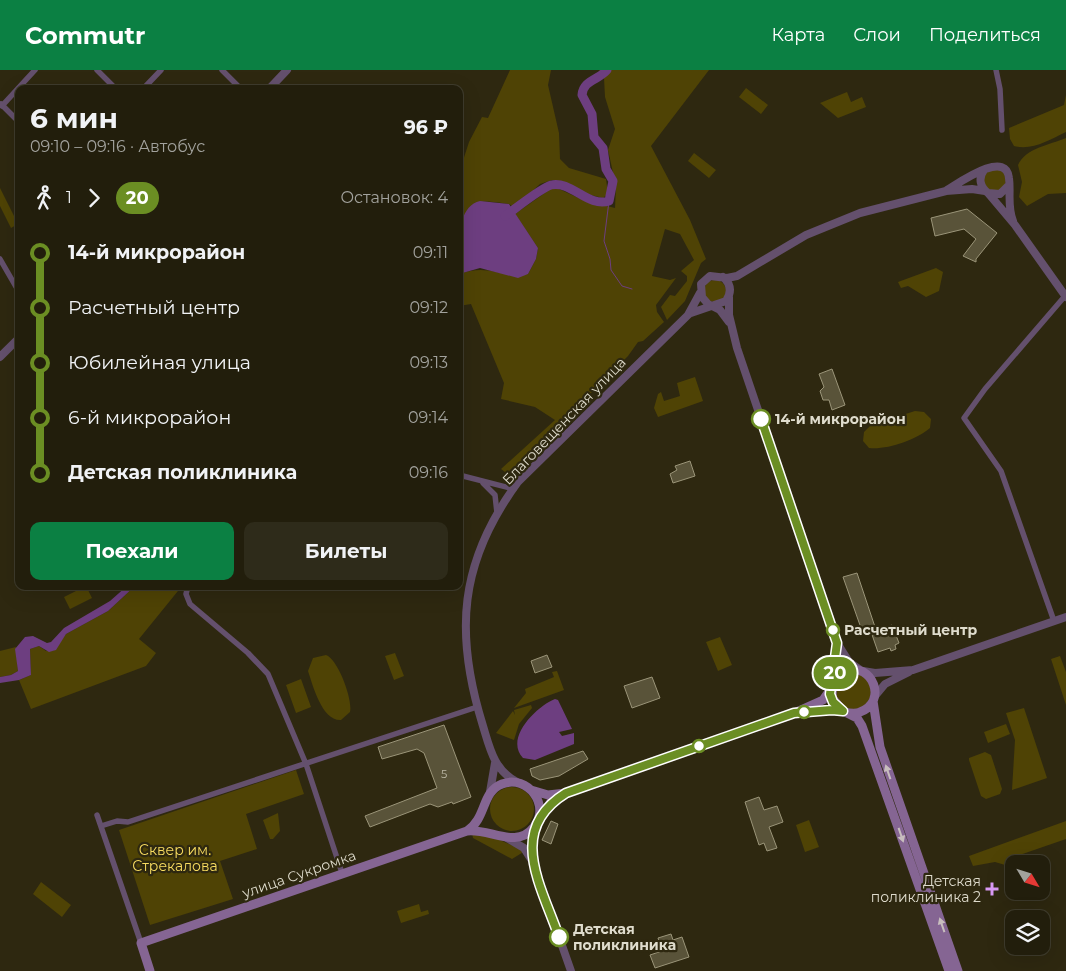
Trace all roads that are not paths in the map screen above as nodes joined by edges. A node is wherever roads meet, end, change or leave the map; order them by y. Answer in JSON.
{"nodes":[{"id":1,"x":35,"y":70,"type":"edge"},
{"id":2,"x":97,"y":70,"type":"edge"},
{"id":3,"x":162,"y":70,"type":"edge"},
{"id":4,"x":222,"y":70,"type":"edge"},
{"id":5,"x":287,"y":70,"type":"edge"},
{"id":6,"x":996,"y":70,"type":"edge"},
{"id":7,"x":20,"y":85,"type":"edge"},
{"id":8,"x":112,"y":85,"type":"edge"},
{"id":9,"x":147,"y":85,"type":"edge"},
{"id":10,"x":237,"y":85,"type":"edge"},
{"id":11,"x":273,"y":85,"type":"edge"},
{"id":12,"x":15,"y":90,"type":"edge"},
{"id":13,"x":1,"y":104,"type":"edge"},
{"id":14,"x":15,"y":118,"type":"edge"},
{"id":15,"x":1002,"y":130,"type":"dead end"},
{"id":16,"x":984,"y":170,"type":"junction"},
{"id":17,"x":1009,"y":185,"type":"junction"},
{"id":18,"x":946,"y":191,"type":"junction"},
{"id":19,"x":987,"y":192,"type":"junction"},
{"id":20,"x":1015,"y":225,"type":"junction"},
{"id":21,"x":0,"y":259,"type":"edge"},
{"id":22,"x":739,"y":275,"type":"junction"},
{"id":23,"x":723,"y":277,"type":"junction"},
{"id":24,"x":15,"y":285,"type":"edge"},
{"id":25,"x":700,"y":293,"type":"junction"},
{"id":26,"x":729,"y":294,"type":"junction"},
{"id":27,"x":1066,"y":296,"type":"edge"},
{"id":28,"x":712,"y":305,"type":"junction"},
{"id":29,"x":688,"y":315,"type":"junction"},
{"id":30,"x":731,"y":326,"type":"junction"},
{"id":31,"x":15,"y":342,"type":"edge"},
{"id":32,"x":0,"y":357,"type":"edge"},
{"id":33,"x":463,"y":476,"type":"edge"},
{"id":34,"x":477,"y":480,"type":"junction"},
{"id":35,"x":514,"y":489,"type":"junction"},
{"id":36,"x":497,"y":514,"type":"junction"},
{"id":37,"x":187,"y":590,"type":"edge"},
{"id":38,"x":1066,"y":617,"type":"edge"},
{"id":39,"x":1054,"y":621,"type":"junction"},
{"id":40,"x":837,"y":643,"type":"junction"},
{"id":41,"x":861,"y":670,"type":"junction"},
{"id":42,"x":913,"y":670,"type":"junction"},
{"id":43,"x":832,"y":685,"type":"junction"},
{"id":44,"x":874,"y":699,"type":"junction"},
{"id":45,"x":477,"y":707,"type":"junction"},
{"id":46,"x":845,"y":712,"type":"junction"},
{"id":47,"x":794,"y":713,"type":"junction"},
{"id":48,"x":495,"y":763,"type":"junction"},
{"id":49,"x":306,"y":764,"type":"junction"},
{"id":50,"x":519,"y":783,"type":"junction"},
{"id":51,"x":531,"y":790,"type":"junction"},
{"id":52,"x":566,"y":793,"type":"junction"},
{"id":53,"x":489,"y":794,"type":"junction"},
{"id":54,"x":484,"y":807,"type":"junction"},
{"id":55,"x":97,"y":815,"type":"dead end"},
{"id":56,"x":537,"y":823,"type":"junction"},
{"id":57,"x":101,"y":826,"type":"junction"},
{"id":58,"x":466,"y":830,"type":"junction"},
{"id":59,"x":504,"y":837,"type":"junction"},
{"id":60,"x":534,"y":863,"type":"junction"},
{"id":61,"x":342,"y":873,"type":"junction"},
{"id":62,"x":141,"y":943,"type":"junction"},
{"id":63,"x":150,"y":971,"type":"edge"},
{"id":64,"x":571,"y":971,"type":"edge"},
{"id":65,"x":949,"y":971,"type":"edge"},
{"id":66,"x":958,"y":971,"type":"edge"}],
"edges":[{"from":1,"to":7,"type":"street"},
{"from":2,"to":8,"type":"street"},
{"from":3,"to":9,"type":"street"},
{"from":4,"to":10,"type":"street"},
{"from":5,"to":11,"type":"street"},
{"from":6,"to":15,"type":"street"},
{"from":12,"to":13,"type":"street"},
{"from":13,"to":14,"type":"street"},
{"from":16,"to":17,"type":"street"},
{"from":16,"to":18,"type":"street"},
{"from":16,"to":19,"type":"street"},
{"from":17,"to":19,"type":"street"},
{"from":17,"to":20,"type":"street"},
{"from":18,"to":19,"type":"street"},
{"from":18,"to":22,"type":"street"},
{"from":19,"to":20,"type":"street"},
{"from":20,"to":27,"type":"street"},
{"from":21,"to":24,"type":"street"},
{"from":22,"to":23,"type":"street"},
{"from":22,"to":26,"type":"street"},
{"from":23,"to":25,"type":"street"},
{"from":23,"to":26,"type":"street"},
{"from":25,"to":28,"type":"street"},
{"from":25,"to":29,"type":"street"},
{"from":26,"to":28,"type":"street"},
{"from":26,"to":30,"type":"street"},
{"from":27,"to":39,"type":"street"},
{"from":28,"to":29,"type":"street"},
{"from":28,"to":30,"type":"street"},
{"from":29,"to":35,"type":"street","name":"Благовещенская улица"},
{"from":30,"to":40,"type":"street"},
{"from":31,"to":32,"type":"street"},
{"from":33,"to":34,"type":"street"},
{"from":34,"to":35,"type":"street"},
{"from":34,"to":36,"type":"street"},
{"from":35,"to":36,"type":"street","name":"Благовещенская улица"},
{"from":36,"to":45,"type":"street","name":"Благовещенская улица"},
{"from":37,"to":49,"type":"street"},
{"from":38,"to":39,"type":"street"},
{"from":39,"to":42,"type":"street"},
{"from":40,"to":41,"type":"street"},
{"from":40,"to":43,"type":"street"},
{"from":41,"to":42,"type":"street"},
{"from":41,"to":43,"type":"main road"},
{"from":41,"to":44,"type":"main road"},
{"from":42,"to":44,"type":"street"},
{"from":43,"to":46,"type":"main road"},
{"from":43,"to":47,"type":"main road"},
{"from":44,"to":46,"type":"main road"},
{"from":66,"to":44,"type":"main road","one_way":true},
{"from":45,"to":48,"type":"street","name":"Благовещенская улица"},
{"from":45,"to":49,"type":"street"},
{"from":46,"to":47,"type":"main road"},
{"from":46,"to":65,"type":"main road","one_way":true},
{"from":47,"to":52,"type":"main road"},
{"from":48,"to":50,"type":"street"},
{"from":48,"to":53,"type":"street"},
{"from":49,"to":57,"type":"street"},
{"from":49,"to":61,"type":"street"},
{"from":50,"to":51,"type":"main road"},
{"from":50,"to":53,"type":"main road"},
{"from":51,"to":52,"type":"main road"},
{"from":51,"to":56,"type":"main road"},
{"from":52,"to":56,"type":"main road"},
{"from":53,"to":54,"type":"main road"},
{"from":54,"to":58,"type":"main road"},
{"from":54,"to":59,"type":"main road"},
{"from":55,"to":57,"type":"street"},
{"from":56,"to":59,"type":"main road"},
{"from":56,"to":60,"type":"street"},
{"from":57,"to":62,"type":"street"},
{"from":58,"to":59,"type":"main road"},
{"from":58,"to":61,"type":"main road","name":"улица Сукромка"},
{"from":59,"to":60,"type":"street"},
{"from":60,"to":64,"type":"street"},
{"from":61,"to":62,"type":"main road","name":"улица Сукромка"},
{"from":62,"to":63,"type":"main road"}]}
